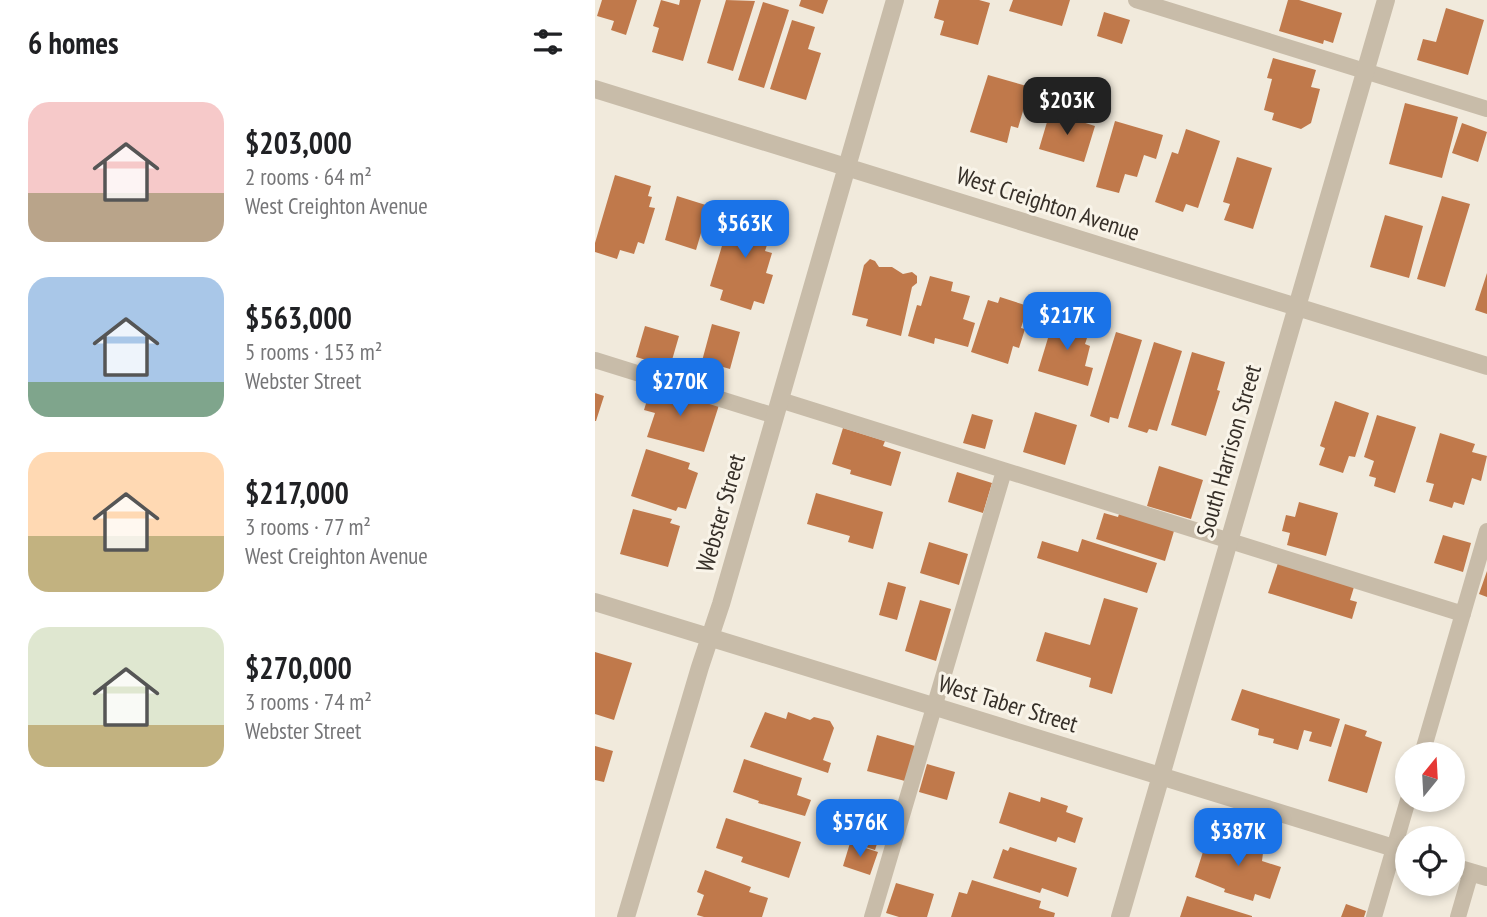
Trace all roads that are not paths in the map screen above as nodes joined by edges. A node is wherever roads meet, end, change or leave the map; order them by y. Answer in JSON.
{"nodes":[{"id":1,"x":895,"y":0,"type":"edge"},
{"id":2,"x":1136,"y":0,"type":"edge"},
{"id":3,"x":1386,"y":0,"type":"edge"},
{"id":4,"x":1365,"y":72,"type":"junction"},
{"id":5,"x":595,"y":89,"type":"edge"},
{"id":6,"x":1487,"y":109,"type":"edge"},
{"id":7,"x":847,"y":166,"type":"junction"},
{"id":8,"x":1296,"y":307,"type":"junction"},
{"id":9,"x":595,"y":360,"type":"edge"},
{"id":10,"x":1487,"y":366,"type":"edge"},
{"id":11,"x":777,"y":408,"type":"junction"},
{"id":12,"x":1004,"y":471,"type":"junction"},
{"id":13,"x":1487,"y":531,"type":"edge"},
{"id":14,"x":1228,"y":542,"type":"junction"},
{"id":15,"x":595,"y":602,"type":"edge"},
{"id":16,"x":1463,"y":614,"type":"junction"},
{"id":17,"x":710,"y":638,"type":"junction"},
{"id":18,"x":934,"y":706,"type":"junction"},
{"id":19,"x":1426,"y":742,"type":"edge"},
{"id":20,"x":1160,"y":775,"type":"junction"},
{"id":21,"x":1395,"y":848,"type":"edge"},
{"id":22,"x":1395,"y":863,"type":"edge"},
{"id":23,"x":1479,"y":875,"type":"edge"},
{"id":24,"x":626,"y":917,"type":"edge"},
{"id":25,"x":872,"y":917,"type":"edge"},
{"id":26,"x":1120,"y":917,"type":"edge"},
{"id":27,"x":1374,"y":917,"type":"edge"},
{"id":28,"x":1458,"y":917,"type":"edge"}],
"edges":[{"from":1,"to":7,"type":"street","name":"Webster Street"},
{"from":2,"to":4,"type":"lane"},
{"from":3,"to":4,"type":"street","name":"South Harrison Street"},
{"from":4,"to":6,"type":"lane"},
{"from":4,"to":8,"type":"street","name":"South Harrison Street"},
{"from":5,"to":7,"type":"street","name":"West Creighton Avenue"},
{"from":7,"to":8,"type":"street","name":"West Creighton Avenue"},
{"from":7,"to":11,"type":"street","name":"Webster Street"},
{"from":8,"to":10,"type":"street","name":"West Creighton Avenue"},
{"from":8,"to":14,"type":"street","name":"South Harrison Street"},
{"from":9,"to":11,"type":"lane"},
{"from":11,"to":12,"type":"lane"},
{"from":11,"to":17,"type":"street","name":"Webster Street"},
{"from":12,"to":14,"type":"lane"},
{"from":12,"to":18,"type":"lane"},
{"from":13,"to":16,"type":"lane"},
{"from":14,"to":16,"type":"lane"},
{"from":14,"to":20,"type":"street","name":"South Harrison Street"},
{"from":15,"to":17,"type":"street","name":"West Taber Street"},
{"from":16,"to":19,"type":"lane"},
{"from":17,"to":18,"type":"street","name":"West Taber Street"},
{"from":17,"to":24,"type":"street","name":"Webster Street"},
{"from":18,"to":20,"type":"street","name":"West Taber Street"},
{"from":18,"to":25,"type":"lane"},
{"from":20,"to":21,"type":"street","name":"West Taber Street"},
{"from":20,"to":26,"type":"street","name":"South Harrison Street"},
{"from":22,"to":27,"type":"lane"},
{"from":23,"to":28,"type":"lane"}]}
